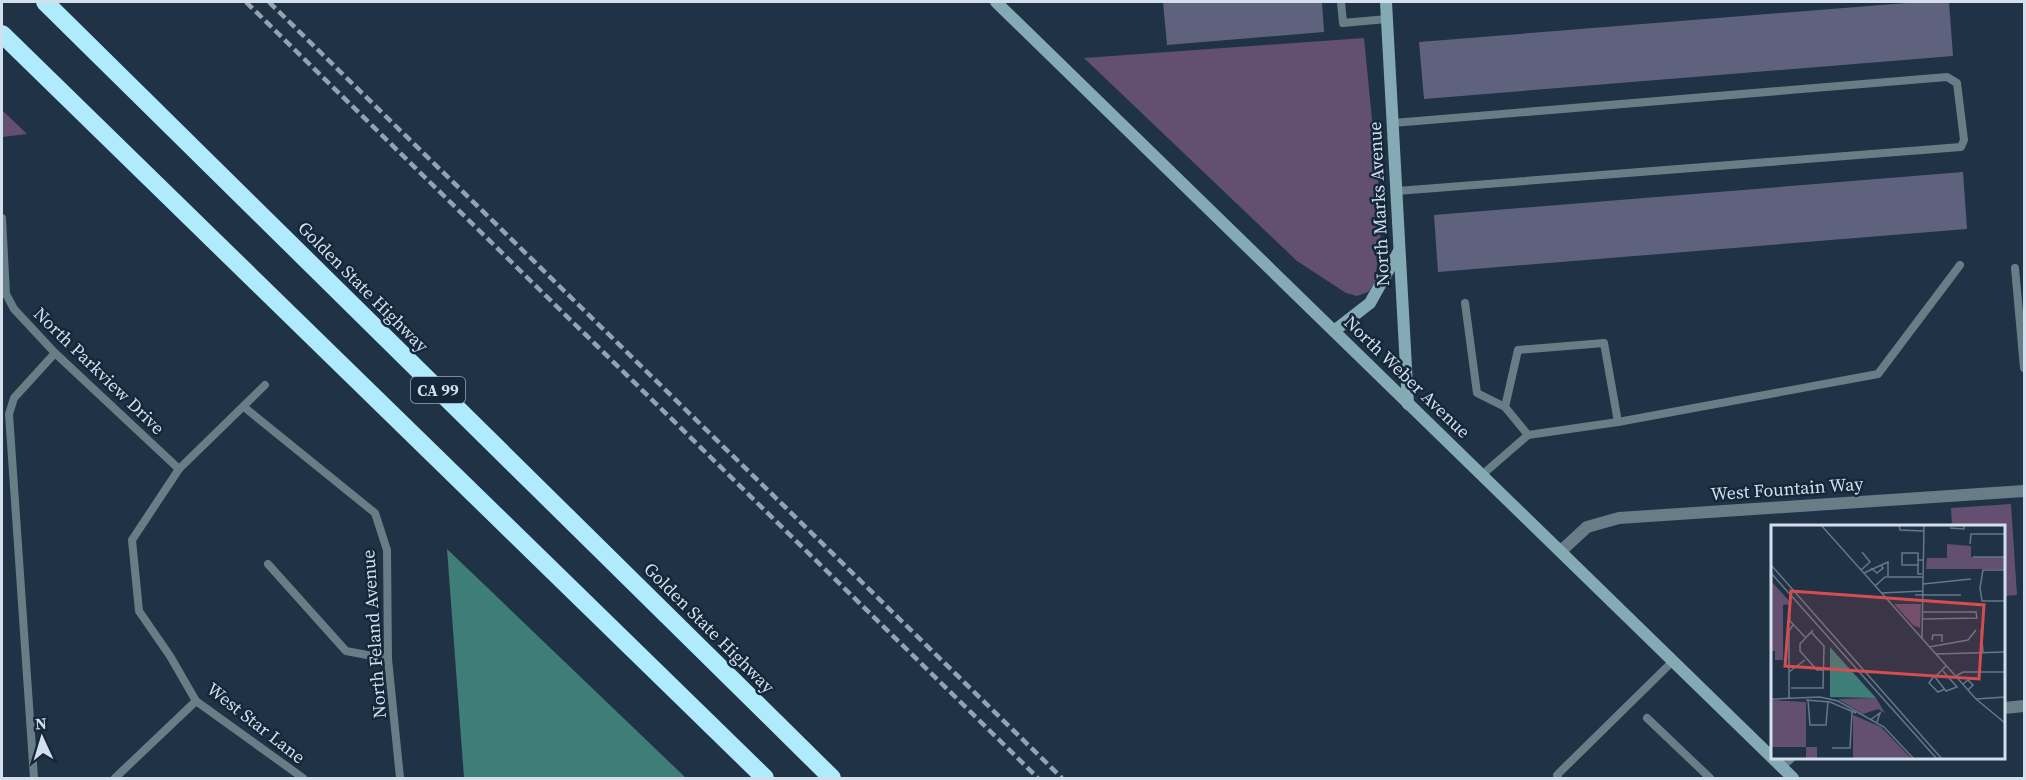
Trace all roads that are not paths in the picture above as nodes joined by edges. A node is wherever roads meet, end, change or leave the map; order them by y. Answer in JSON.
{"nodes":[{"id":1,"x":45,"y":2,"type":"edge"},
{"id":2,"x":996,"y":2,"type":"edge"},
{"id":3,"x":1341,"y":2,"type":"edge"},
{"id":4,"x":1386,"y":2,"type":"edge"},
{"id":5,"x":1387,"y":19,"type":"junction"},
{"id":6,"x":2,"y":34,"type":"edge"},
{"id":7,"x":1393,"y":123,"type":"junction"},
{"id":8,"x":1397,"y":191,"type":"junction"},
{"id":9,"x":2,"y":218,"type":"edge"},
{"id":10,"x":1400,"y":250,"type":"junction"},
{"id":11,"x":1960,"y":265,"type":"dead end"},
{"id":12,"x":2015,"y":268,"type":"dead end"},
{"id":13,"x":1465,"y":303,"type":"dead end"},
{"id":14,"x":1334,"y":331,"type":"junction"},
{"id":15,"x":55,"y":354,"type":"junction"},
{"id":16,"x":2025,"y":369,"type":"edge"},
{"id":17,"x":265,"y":386,"type":"dead end"},
{"id":18,"x":1408,"y":404,"type":"junction"},
{"id":19,"x":244,"y":407,"type":"junction"},
{"id":20,"x":1505,"y":407,"type":"junction"},
{"id":21,"x":1618,"y":422,"type":"junction"},
{"id":22,"x":1528,"y":435,"type":"junction"},
{"id":23,"x":179,"y":469,"type":"junction"},
{"id":24,"x":1483,"y":474,"type":"junction"},
{"id":25,"x":2025,"y":491,"type":"edge"},
{"id":26,"x":1562,"y":551,"type":"junction"},
{"id":27,"x":268,"y":564,"type":"dead end"},
{"id":28,"x":388,"y":659,"type":"junction"},
{"id":29,"x":1673,"y":661,"type":"junction"},
{"id":30,"x":196,"y":700,"type":"junction"},
{"id":31,"x":2025,"y":706,"type":"edge"},
{"id":32,"x":2005,"y":708,"type":"edge"},
{"id":33,"x":1647,"y":718,"type":"dead end"},
{"id":34,"x":1771,"y":749,"type":"edge"},
{"id":35,"x":1784,"y":761,"type":"edge"},
{"id":36,"x":1556,"y":777,"type":"edge"},
{"id":37,"x":34,"y":778,"type":"edge"},
{"id":38,"x":115,"y":778,"type":"edge"},
{"id":39,"x":303,"y":778,"type":"edge"},
{"id":40,"x":400,"y":778,"type":"edge"},
{"id":41,"x":765,"y":778,"type":"edge"},
{"id":42,"x":832,"y":778,"type":"edge"},
{"id":43,"x":1710,"y":778,"type":"edge"},
{"id":44,"x":1793,"y":778,"type":"edge"}],
"edges":[{"from":1,"to":42,"type":"highway","name":"Golden State Highway","number":"CA 99"},
{"from":2,"to":14,"type":"main road","name":"North Weber Avenue"},
{"from":3,"to":5,"type":"lane"},
{"from":4,"to":5,"type":"main road","name":"North Marks Avenue"},
{"from":5,"to":7,"type":"main road","name":"North Marks Avenue"},
{"from":6,"to":41,"type":"highway","number":"CA 99"},
{"from":7,"to":8,"type":"main road","name":"North Marks Avenue"},
{"from":7,"to":8,"type":"lane"},
{"from":8,"to":10,"type":"main road","name":"North Marks Avenue"},
{"from":9,"to":15,"type":"lane","name":"North Parkview Drive"},
{"from":10,"to":14,"type":"main road"},
{"from":10,"to":18,"type":"main road","name":"North Marks Avenue"},
{"from":11,"to":21,"type":"lane"},
{"from":12,"to":16,"type":"lane"},
{"from":13,"to":20,"type":"lane"},
{"from":14,"to":18,"type":"main road","name":"North Weber Avenue"},
{"from":15,"to":23,"type":"lane","name":"North Parkview Drive"},
{"from":15,"to":37,"type":"lane"},
{"from":17,"to":19,"type":"lane","name":"West Star Lane"},
{"from":18,"to":24,"type":"main road","name":"North Weber Avenue"},
{"from":19,"to":23,"type":"lane","name":"West Star Lane"},
{"from":19,"to":28,"type":"lane","name":"North Feland Avenue"},
{"from":20,"to":21,"type":"lane"},
{"from":20,"to":22,"type":"lane"},
{"from":21,"to":22,"type":"lane"},
{"from":22,"to":24,"type":"lane"},
{"from":23,"to":30,"type":"lane","name":"West Star Lane"},
{"from":24,"to":26,"type":"main road","name":"North Weber Avenue"},
{"from":25,"to":26,"type":"street","name":"West Fountain Way"},
{"from":26,"to":29,"type":"main road","name":"North Weber Avenue"},
{"from":27,"to":28,"type":"lane"},
{"from":28,"to":40,"type":"lane","name":"North Feland Avenue"},
{"from":29,"to":34,"type":"main road","name":"North Weber Avenue"},
{"from":29,"to":36,"type":"lane"},
{"from":30,"to":38,"type":"lane"},
{"from":30,"to":39,"type":"lane","name":"West Star Lane"},
{"from":31,"to":32,"type":"street"},
{"from":33,"to":43,"type":"lane"},
{"from":35,"to":44,"type":"main road","name":"North Weber Avenue"}]}
